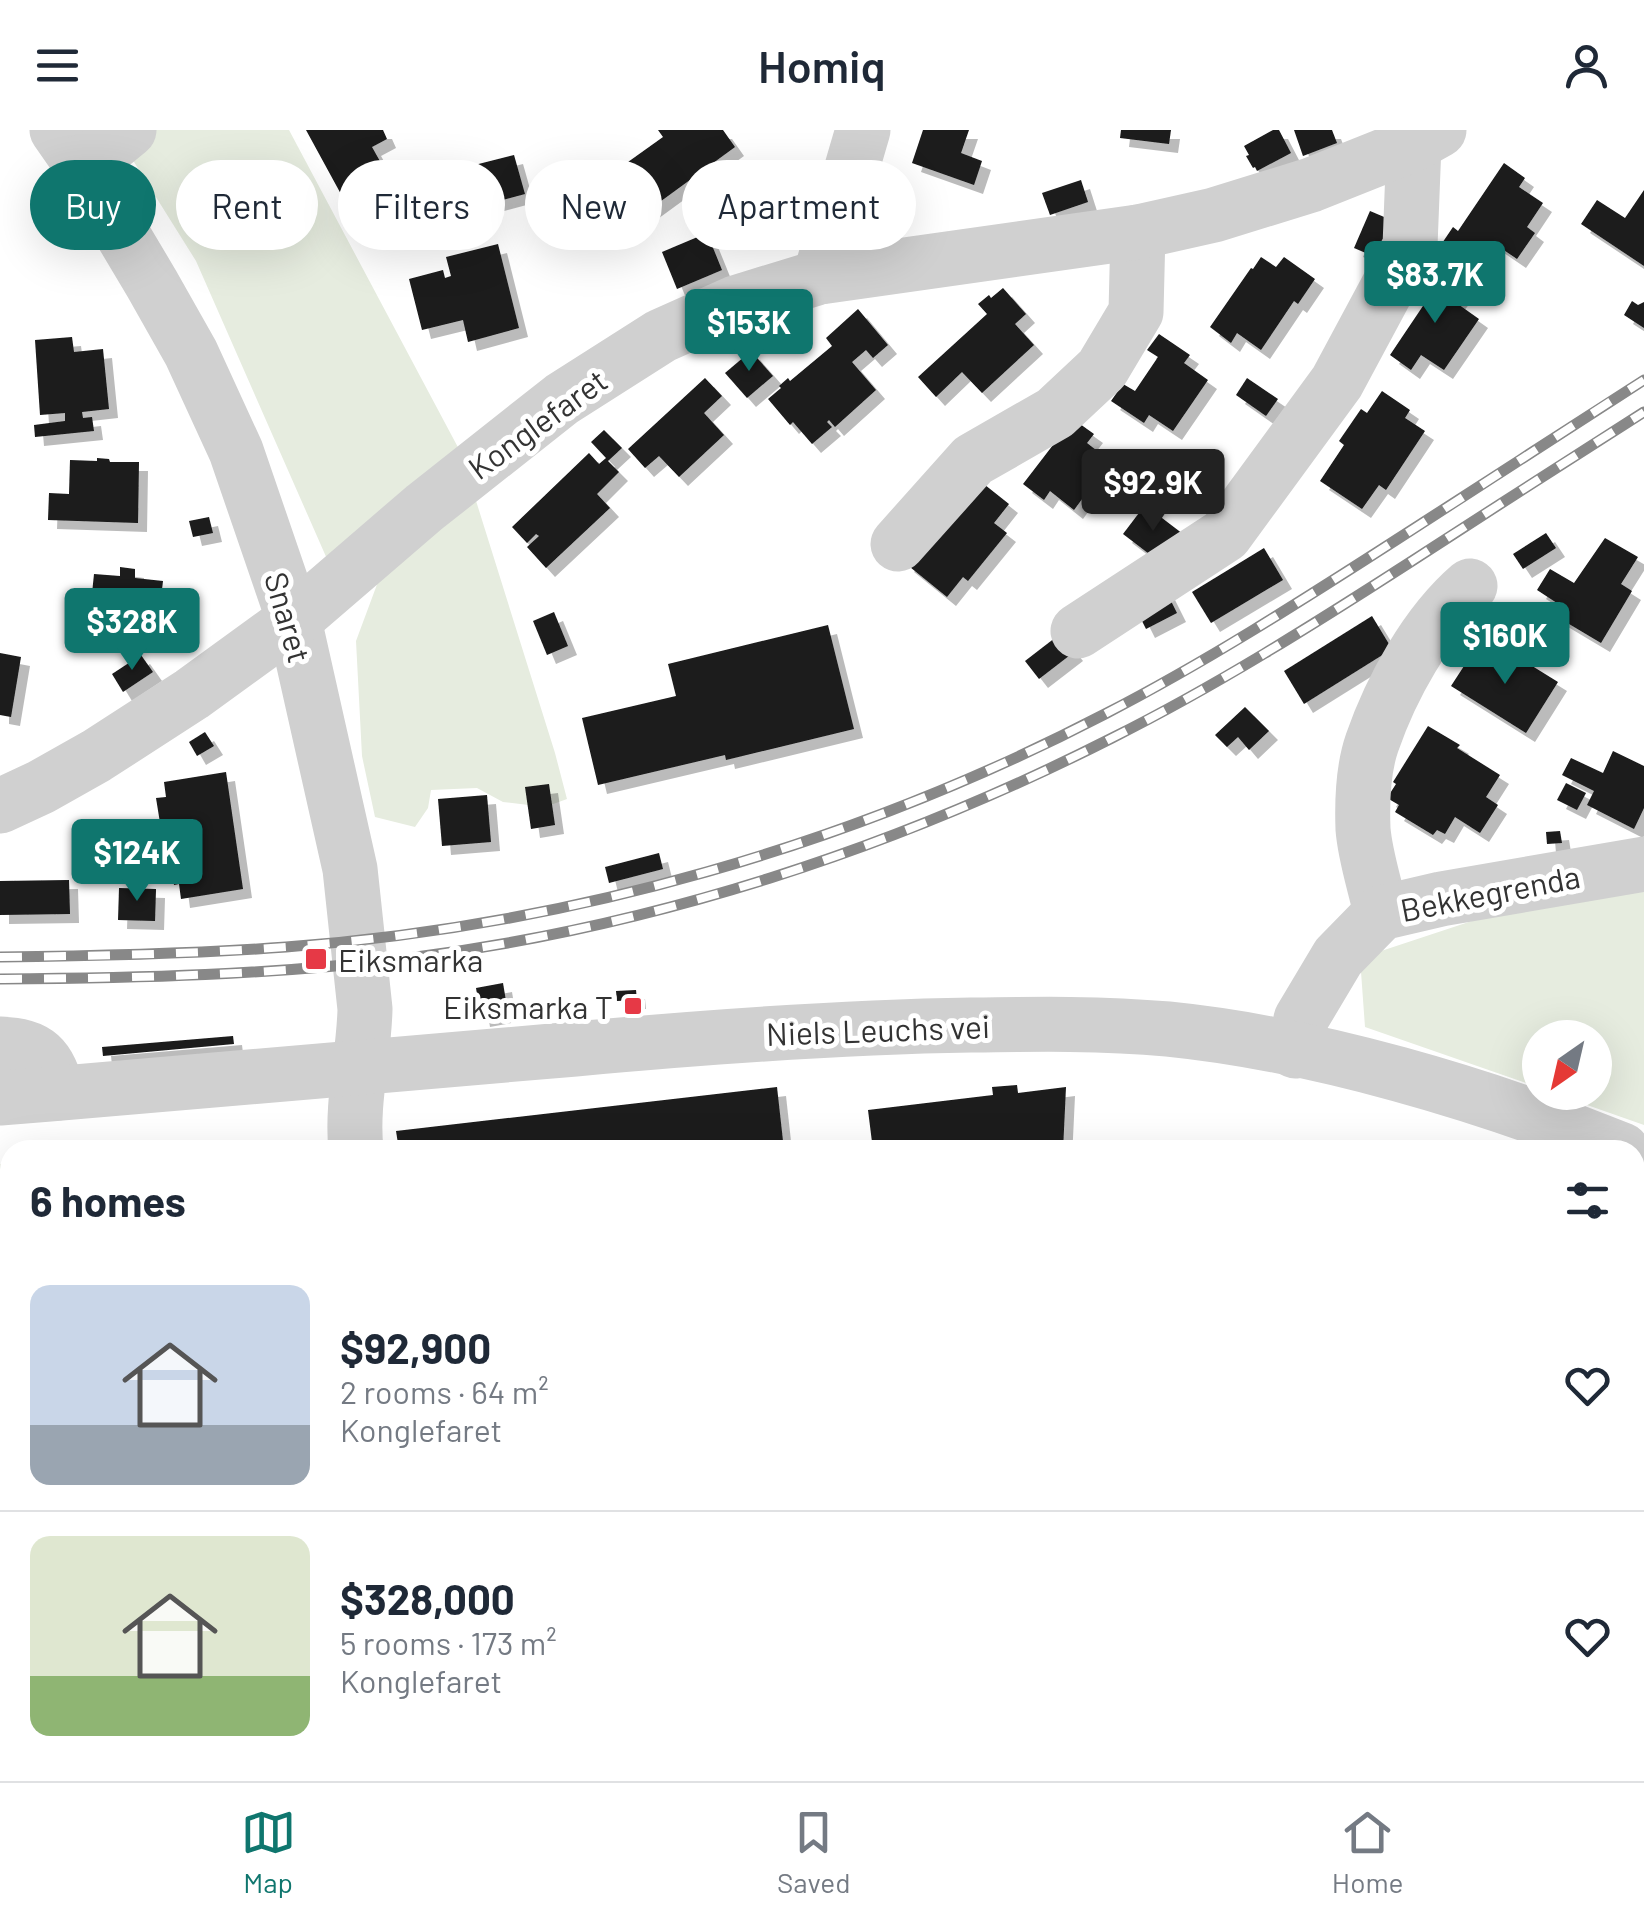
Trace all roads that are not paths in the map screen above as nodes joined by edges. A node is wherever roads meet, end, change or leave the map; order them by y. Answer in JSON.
{"nodes":[{"id":1,"x":128,"y":130,"type":"edge"},
{"id":2,"x":862,"y":130,"type":"edge"},
{"id":3,"x":1426,"y":137,"type":"edge"},
{"id":4,"x":69,"y":147,"type":"edge"},
{"id":5,"x":1138,"y":232,"type":"junction"},
{"id":6,"x":820,"y":276,"type":"junction"},
{"id":7,"x":898,"y":544,"type":"dead end"},
{"id":8,"x":1470,"y":586,"type":"dead end"},
{"id":9,"x":294,"y":620,"type":"junction"},
{"id":10,"x":1078,"y":631,"type":"dead end"},
{"id":11,"x":0,"y":806,"type":"edge"},
{"id":12,"x":1644,"y":864,"type":"edge"},
{"id":13,"x":1381,"y":912,"type":"junction"},
{"id":14,"x":0,"y":1044,"type":"edge"},
{"id":15,"x":1295,"y":1050,"type":"junction"},
{"id":16,"x":360,"y":1068,"type":"junction"},
{"id":17,"x":58,"y":1094,"type":"junction"},
{"id":18,"x":0,"y":1098,"type":"edge"},
{"id":19,"x":356,"y":1140,"type":"edge"},
{"id":20,"x":1596,"y":1140,"type":"edge"}],
"edges":[{"from":1,"to":4,"type":"street"},
{"from":2,"to":6,"type":"street"},
{"from":3,"to":5,"type":"street","name":"Konglefaret"},
{"from":3,"to":10,"type":"street"},
{"from":4,"to":9,"type":"street","name":"Snaret"},
{"from":5,"to":6,"type":"street","name":"Konglefaret"},
{"from":5,"to":7,"type":"street"},
{"from":6,"to":9,"type":"street","name":"Konglefaret"},
{"from":8,"to":13,"type":"street"},
{"from":9,"to":11,"type":"street","name":"Konglefaret"},
{"from":9,"to":16,"type":"street","name":"Snaret"},
{"from":12,"to":13,"type":"street","name":"Bekkegrenda"},
{"from":13,"to":15,"type":"street","name":"Bekkegrenda"},
{"from":14,"to":17,"type":"street"},
{"from":15,"to":16,"type":"street","name":"Niels Leuchs vei"},
{"from":15,"to":20,"type":"street","name":"Niels Leuchs vei"},
{"from":16,"to":17,"type":"street","name":"Niels Leuchs vei"},
{"from":16,"to":19,"type":"street","name":"Snaret"},
{"from":17,"to":18,"type":"street","name":"Niels Leuchs vei"}]}
